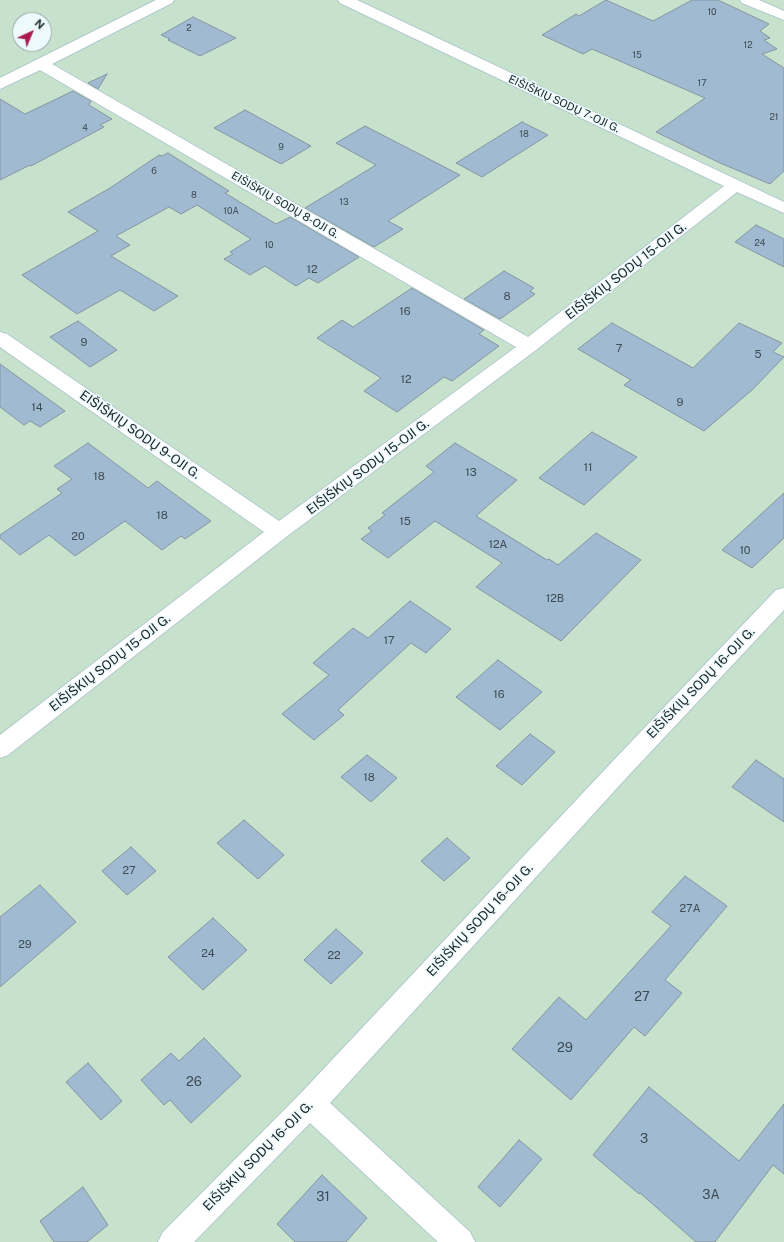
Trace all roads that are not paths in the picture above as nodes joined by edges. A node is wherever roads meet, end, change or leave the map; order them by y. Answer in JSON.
{"nodes":[{"id":1,"x":167,"y":0,"type":"edge"},
{"id":2,"x":345,"y":0,"type":"edge"},
{"id":3,"x":747,"y":0,"type":"edge"},
{"id":4,"x":784,"y":16,"type":"edge"},
{"id":5,"x":41,"y":64,"type":"junction"},
{"id":6,"x":0,"y":84,"type":"edge"},
{"id":7,"x":736,"y":186,"type":"junction"},
{"id":8,"x":784,"y":208,"type":"edge"},
{"id":9,"x":0,"y":338,"type":"edge"},
{"id":10,"x":529,"y":346,"type":"junction"},
{"id":11,"x":279,"y":532,"type":"junction"},
{"id":12,"x":784,"y":596,"type":"edge"},
{"id":13,"x":0,"y":748,"type":"edge"},
{"id":14,"x":310,"y":1104,"type":"junction"},
{"id":15,"x":173,"y":1242,"type":"edge"},
{"id":16,"x":460,"y":1242,"type":"edge"}],
"edges":[{"from":1,"to":5,"type":"street"},
{"from":2,"to":7,"type":"street","name":"EIŠIŠKIŲ SODŲ 7-OJI G."},
{"from":3,"to":4,"type":"street"},
{"from":5,"to":6,"type":"street"},
{"from":5,"to":10,"type":"street","name":"EIŠIŠKIŲ SODŲ 8-OJI G."},
{"from":7,"to":8,"type":"street","name":"EIŠIŠKIŲ SODŲ 7-OJI G."},
{"from":7,"to":10,"type":"street","name":"EIŠIŠKIŲ SODŲ 15-OJI G."},
{"from":9,"to":11,"type":"street","name":"EIŠIŠKIŲ SODŲ 9-OJI G."},
{"from":10,"to":11,"type":"street","name":"EIŠIŠKIŲ SODŲ 15-OJI G."},
{"from":11,"to":13,"type":"street","name":"EIŠIŠKIŲ SODŲ 15-OJI G."},
{"from":12,"to":14,"type":"street","name":"EIŠIŠKIŲ SODŲ 16-OJI G."},
{"from":14,"to":15,"type":"street","name":"EIŠIŠKIŲ SODŲ 16-OJI G."},
{"from":14,"to":16,"type":"street"}]}
